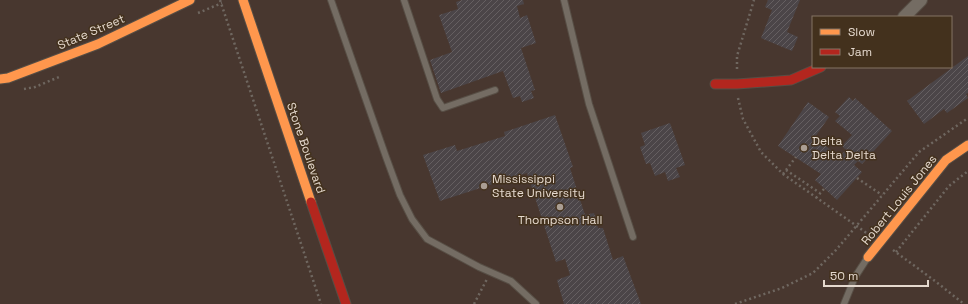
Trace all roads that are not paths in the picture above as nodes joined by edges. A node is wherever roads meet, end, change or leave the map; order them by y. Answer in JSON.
{"nodes":[{"id":1,"x":190,"y":0,"type":"edge"},
{"id":2,"x":243,"y":0,"type":"edge"},
{"id":3,"x":331,"y":0,"type":"edge"},
{"id":4,"x":404,"y":0,"type":"edge"},
{"id":5,"x":564,"y":0,"type":"edge"},
{"id":6,"x":921,"y":0,"type":"edge"},
{"id":7,"x":905,"y":16,"type":"edge"},
{"id":8,"x":819,"y":68,"type":"edge"},
{"id":9,"x":0,"y":79,"type":"edge"},
{"id":10,"x":715,"y":84,"type":"dead end"},
{"id":11,"x":494,"y":90,"type":"dead end"},
{"id":12,"x":968,"y":145,"type":"edge"},
{"id":13,"x":633,"y":237,"type":"dead end"},
{"id":14,"x":868,"y":258,"type":"joint"},
{"id":15,"x":346,"y":304,"type":"edge"},
{"id":16,"x":536,"y":304,"type":"edge"},
{"id":17,"x":844,"y":304,"type":"edge"}],
"edges":[{"from":1,"to":9,"type":"street","name":"State Street"},
{"from":2,"to":15,"type":"street","name":"Stone Boulevard"},
{"from":3,"to":16,"type":"lane"},
{"from":4,"to":11,"type":"lane"},
{"from":5,"to":13,"type":"lane"},
{"from":6,"to":7,"type":"street"},
{"from":8,"to":10,"type":"street"},
{"from":12,"to":14,"type":"street","name":"Robert Louis Jones"},
{"from":14,"to":17,"type":"lane"}]}
